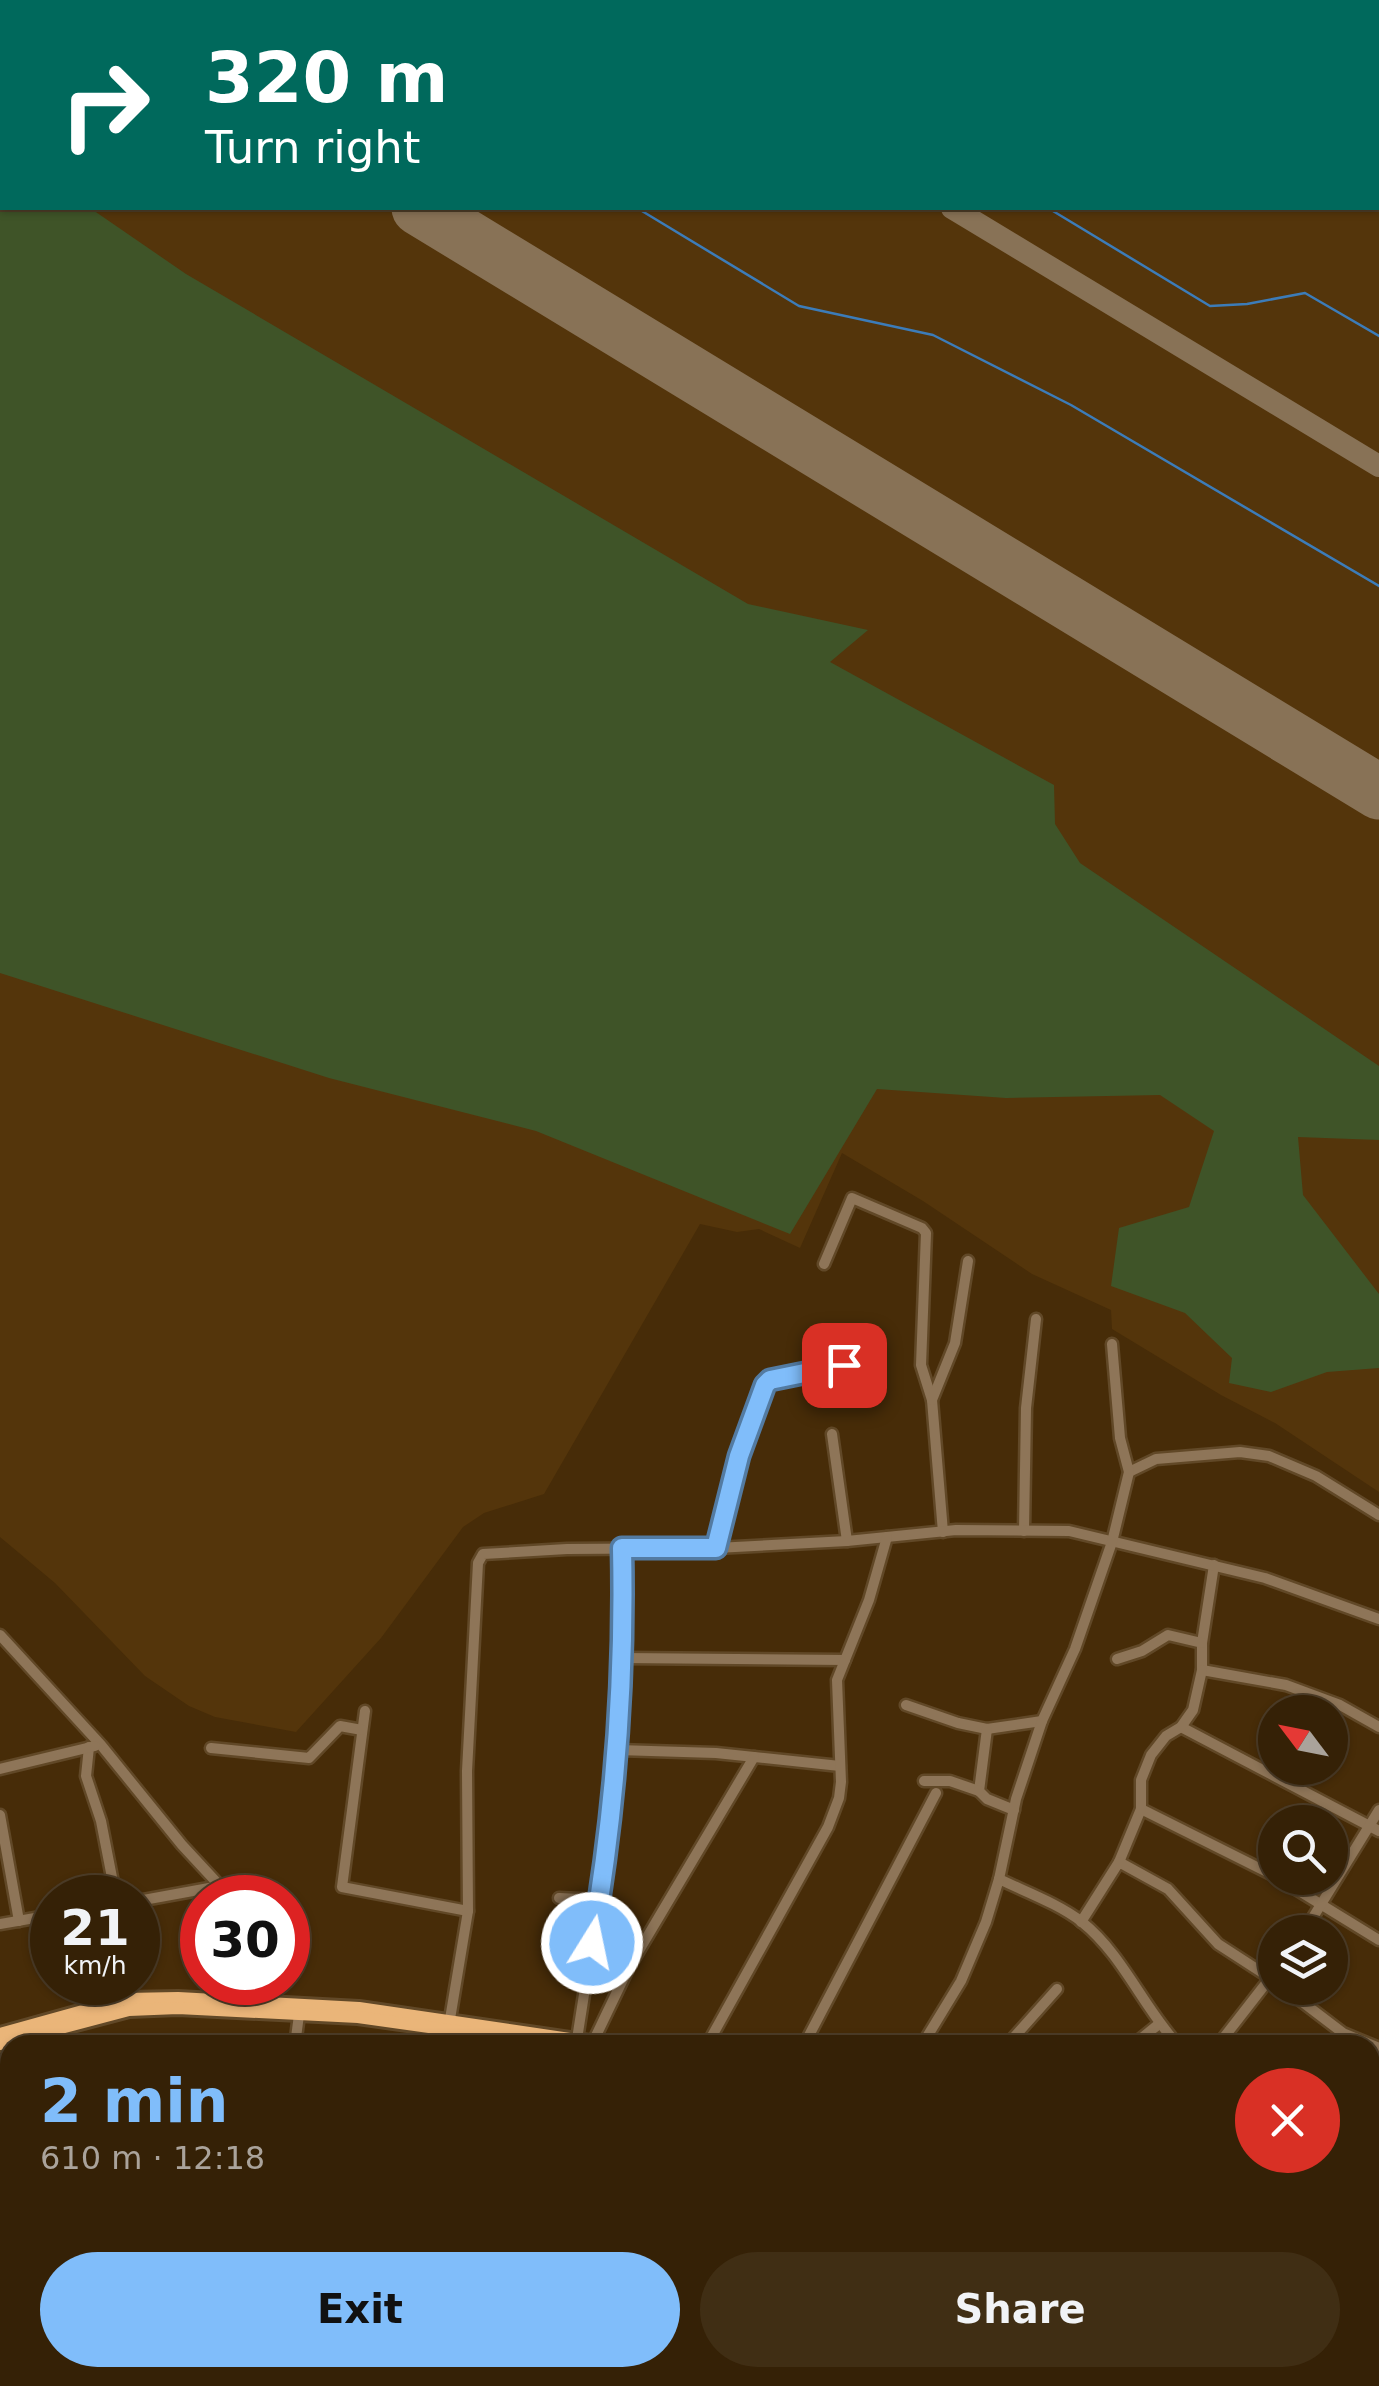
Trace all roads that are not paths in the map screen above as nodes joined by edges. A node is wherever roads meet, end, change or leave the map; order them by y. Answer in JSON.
{"nodes":[{"id":1,"x":968,"y":1261,"type":"dead end"},
{"id":2,"x":824,"y":1264,"type":"dead end"},
{"id":3,"x":1036,"y":1319,"type":"dead end"},
{"id":4,"x":1112,"y":1344,"type":"dead end"},
{"id":5,"x":844,"y":1365,"type":"dead end"},
{"id":6,"x":932,"y":1400,"type":"junction"},
{"id":7,"x":832,"y":1434,"type":"dead end"},
{"id":8,"x":1130,"y":1472,"type":"junction"},
{"id":9,"x":1379,"y":1516,"type":"edge"},
{"id":10,"x":1024,"y":1531,"type":"junction"},
{"id":11,"x":943,"y":1532,"type":"junction"},
{"id":12,"x":886,"y":1537,"type":"junction"},
{"id":13,"x":846,"y":1541,"type":"junction"},
{"id":14,"x":1112,"y":1542,"type":"junction"},
{"id":15,"x":622,"y":1548,"type":"junction"},
{"id":16,"x":716,"y":1548,"type":"junction"},
{"id":17,"x":1214,"y":1565,"type":"junction"},
{"id":18,"x":1379,"y":1619,"type":"edge"},
{"id":19,"x":2,"y":1640,"type":"edge"},
{"id":20,"x":1202,"y":1643,"type":"junction"},
{"id":21,"x":623,"y":1658,"type":"junction"},
{"id":22,"x":1117,"y":1659,"type":"dead end"},
{"id":23,"x":844,"y":1660,"type":"junction"},
{"id":24,"x":1202,"y":1670,"type":"junction"},
{"id":25,"x":906,"y":1705,"type":"dead end"},
{"id":26,"x":365,"y":1711,"type":"dead end"},
{"id":27,"x":1042,"y":1721,"type":"junction"},
{"id":28,"x":1379,"y":1726,"type":"edge"},
{"id":29,"x":1181,"y":1727,"type":"junction"},
{"id":30,"x":987,"y":1729,"type":"junction"},
{"id":31,"x":362,"y":1730,"type":"junction"},
{"id":32,"x":95,"y":1746,"type":"junction"},
{"id":33,"x":211,"y":1748,"type":"dead end"},
{"id":34,"x":618,"y":1750,"type":"junction"},
{"id":35,"x":754,"y":1757,"type":"junction"},
{"id":36,"x":840,"y":1766,"type":"junction"},
{"id":37,"x":0,"y":1769,"type":"edge"},
{"id":38,"x":924,"y":1781,"type":"dead end"},
{"id":39,"x":978,"y":1790,"type":"junction"},
{"id":40,"x":936,"y":1794,"type":"dead end"},
{"id":41,"x":1141,"y":1808,"type":"junction"},
{"id":42,"x":1014,"y":1810,"type":"junction"},
{"id":43,"x":1379,"y":1810,"type":"edge"},
{"id":44,"x":0,"y":1815,"type":"edge"},
{"id":45,"x":1374,"y":1829,"type":"edge"},
{"id":46,"x":1119,"y":1862,"type":"junction"},
{"id":47,"x":1258,"y":1868,"type":"edge"},
{"id":48,"x":112,"y":1875,"type":"edge"},
{"id":49,"x":208,"y":1875,"type":"edge"},
{"id":50,"x":1000,"y":1878,"type":"junction"},
{"id":51,"x":1304,"y":1895,"type":"edge"},
{"id":52,"x":559,"y":1898,"type":"dead end"},
{"id":53,"x":600,"y":1900,"type":"junction"},
{"id":54,"x":1321,"y":1906,"type":"junction"},
{"id":55,"x":468,"y":1911,"type":"junction"},
{"id":56,"x":1315,"y":1915,"type":"edge"},
{"id":57,"x":30,"y":1919,"type":"edge"},
{"id":58,"x":19,"y":1921,"type":"junction"},
{"id":59,"x":1082,"y":1922,"type":"junction"},
{"id":60,"x":0,"y":1924,"type":"edge"},
{"id":61,"x":1379,"y":1940,"type":"edge"},
{"id":62,"x":1258,"y":1967,"type":"edge"},
{"id":63,"x":1057,"y":1989,"type":"dead end"},
{"id":64,"x":1258,"y":1996,"type":"edge"},
{"id":65,"x":180,"y":1999,"type":"edge"},
{"id":66,"x":310,"y":2005,"type":"edge"},
{"id":67,"x":1305,"y":2005,"type":"edge"},
{"id":68,"x":299,"y":2015,"type":"junction"},
{"id":69,"x":444,"y":2023,"type":"junction"},
{"id":70,"x":1159,"y":2024,"type":"junction"},
{"id":71,"x":0,"y":2034,"type":"edge"},
{"id":72,"x":35,"y":2035,"type":"edge"},
{"id":73,"x":296,"y":2035,"type":"edge"},
{"id":74,"x":440,"y":2035,"type":"edge"},
{"id":75,"x":506,"y":2035,"type":"edge"},
{"id":76,"x":544,"y":2035,"type":"edge"},
{"id":77,"x":578,"y":2035,"type":"edge"},
{"id":78,"x":596,"y":2035,"type":"edge"},
{"id":79,"x":712,"y":2035,"type":"edge"},
{"id":80,"x":809,"y":2035,"type":"edge"},
{"id":81,"x":928,"y":2035,"type":"edge"},
{"id":82,"x":1016,"y":2035,"type":"edge"},
{"id":83,"x":1145,"y":2035,"type":"edge"},
{"id":84,"x":1169,"y":2035,"type":"edge"},
{"id":85,"x":1226,"y":2035,"type":"edge"},
{"id":86,"x":1351,"y":2035,"type":"edge"}],
"edges":[{"from":1,"to":6,"type":"street"},
{"from":2,"to":6,"type":"street"},
{"from":3,"to":10,"type":"street"},
{"from":4,"to":8,"type":"street"},
{"from":5,"to":16,"type":"street"},
{"from":6,"to":11,"type":"street"},
{"from":7,"to":13,"type":"street"},
{"from":8,"to":9,"type":"street"},
{"from":8,"to":14,"type":"street"},
{"from":10,"to":11,"type":"street"},
{"from":10,"to":14,"type":"street"},
{"from":11,"to":12,"type":"street"},
{"from":12,"to":13,"type":"street"},
{"from":12,"to":23,"type":"street"},
{"from":13,"to":16,"type":"street"},
{"from":14,"to":17,"type":"street"},
{"from":14,"to":27,"type":"street"},
{"from":15,"to":16,"type":"street"},
{"from":15,"to":21,"type":"street"},
{"from":15,"to":55,"type":"street"},
{"from":17,"to":18,"type":"street"},
{"from":17,"to":20,"type":"street"},
{"from":19,"to":32,"type":"street"},
{"from":20,"to":22,"type":"street"},
{"from":20,"to":24,"type":"street"},
{"from":21,"to":23,"type":"street"},
{"from":21,"to":34,"type":"street"},
{"from":23,"to":36,"type":"street"},
{"from":24,"to":28,"type":"street"},
{"from":24,"to":29,"type":"street"},
{"from":25,"to":30,"type":"street"},
{"from":26,"to":31,"type":"street"},
{"from":27,"to":30,"type":"street"},
{"from":27,"to":42,"type":"street"},
{"from":29,"to":41,"type":"street"},
{"from":29,"to":45,"type":"street"},
{"from":30,"to":39,"type":"street"},
{"from":31,"to":33,"type":"street"},
{"from":31,"to":55,"type":"street"},
{"from":32,"to":37,"type":"street"},
{"from":32,"to":48,"type":"street"},
{"from":32,"to":49,"type":"street"},
{"from":34,"to":35,"type":"street"},
{"from":34,"to":53,"type":"street"},
{"from":35,"to":36,"type":"street"},
{"from":35,"to":78,"type":"street"},
{"from":36,"to":79,"type":"street"},
{"from":38,"to":39,"type":"street"},
{"from":39,"to":42,"type":"street"},
{"from":40,"to":80,"type":"street"},
{"from":41,"to":46,"type":"street"},
{"from":41,"to":47,"type":"street"},
{"from":42,"to":50,"type":"street"},
{"from":43,"to":45,"type":"street"},
{"from":44,"to":58,"type":"street"},
{"from":45,"to":54,"type":"street"},
{"from":46,"to":59,"type":"street"},
{"from":46,"to":62,"type":"street"},
{"from":50,"to":59,"type":"street"},
{"from":50,"to":81,"type":"street"},
{"from":51,"to":54,"type":"street"},
{"from":52,"to":53,"type":"street"},
{"from":53,"to":77,"type":"street"},
{"from":54,"to":56,"type":"street"},
{"from":54,"to":61,"type":"street"},
{"from":55,"to":69,"type":"street"},
{"from":57,"to":58,"type":"street"},
{"from":58,"to":60,"type":"street"},
{"from":59,"to":70,"type":"street"},
{"from":63,"to":82,"type":"street"},
{"from":64,"to":85,"type":"street"},
{"from":65,"to":71,"type":"main road"},
{"from":66,"to":69,"type":"main road"},
{"from":67,"to":86,"type":"street"},
{"from":68,"to":69,"type":"main road"},
{"from":68,"to":72,"type":"main road"},
{"from":68,"to":73,"type":"street"},
{"from":69,"to":74,"type":"street"},
{"from":69,"to":75,"type":"main road"},
{"from":69,"to":76,"type":"main road"},
{"from":70,"to":83,"type":"street"},
{"from":70,"to":84,"type":"street"}]}
